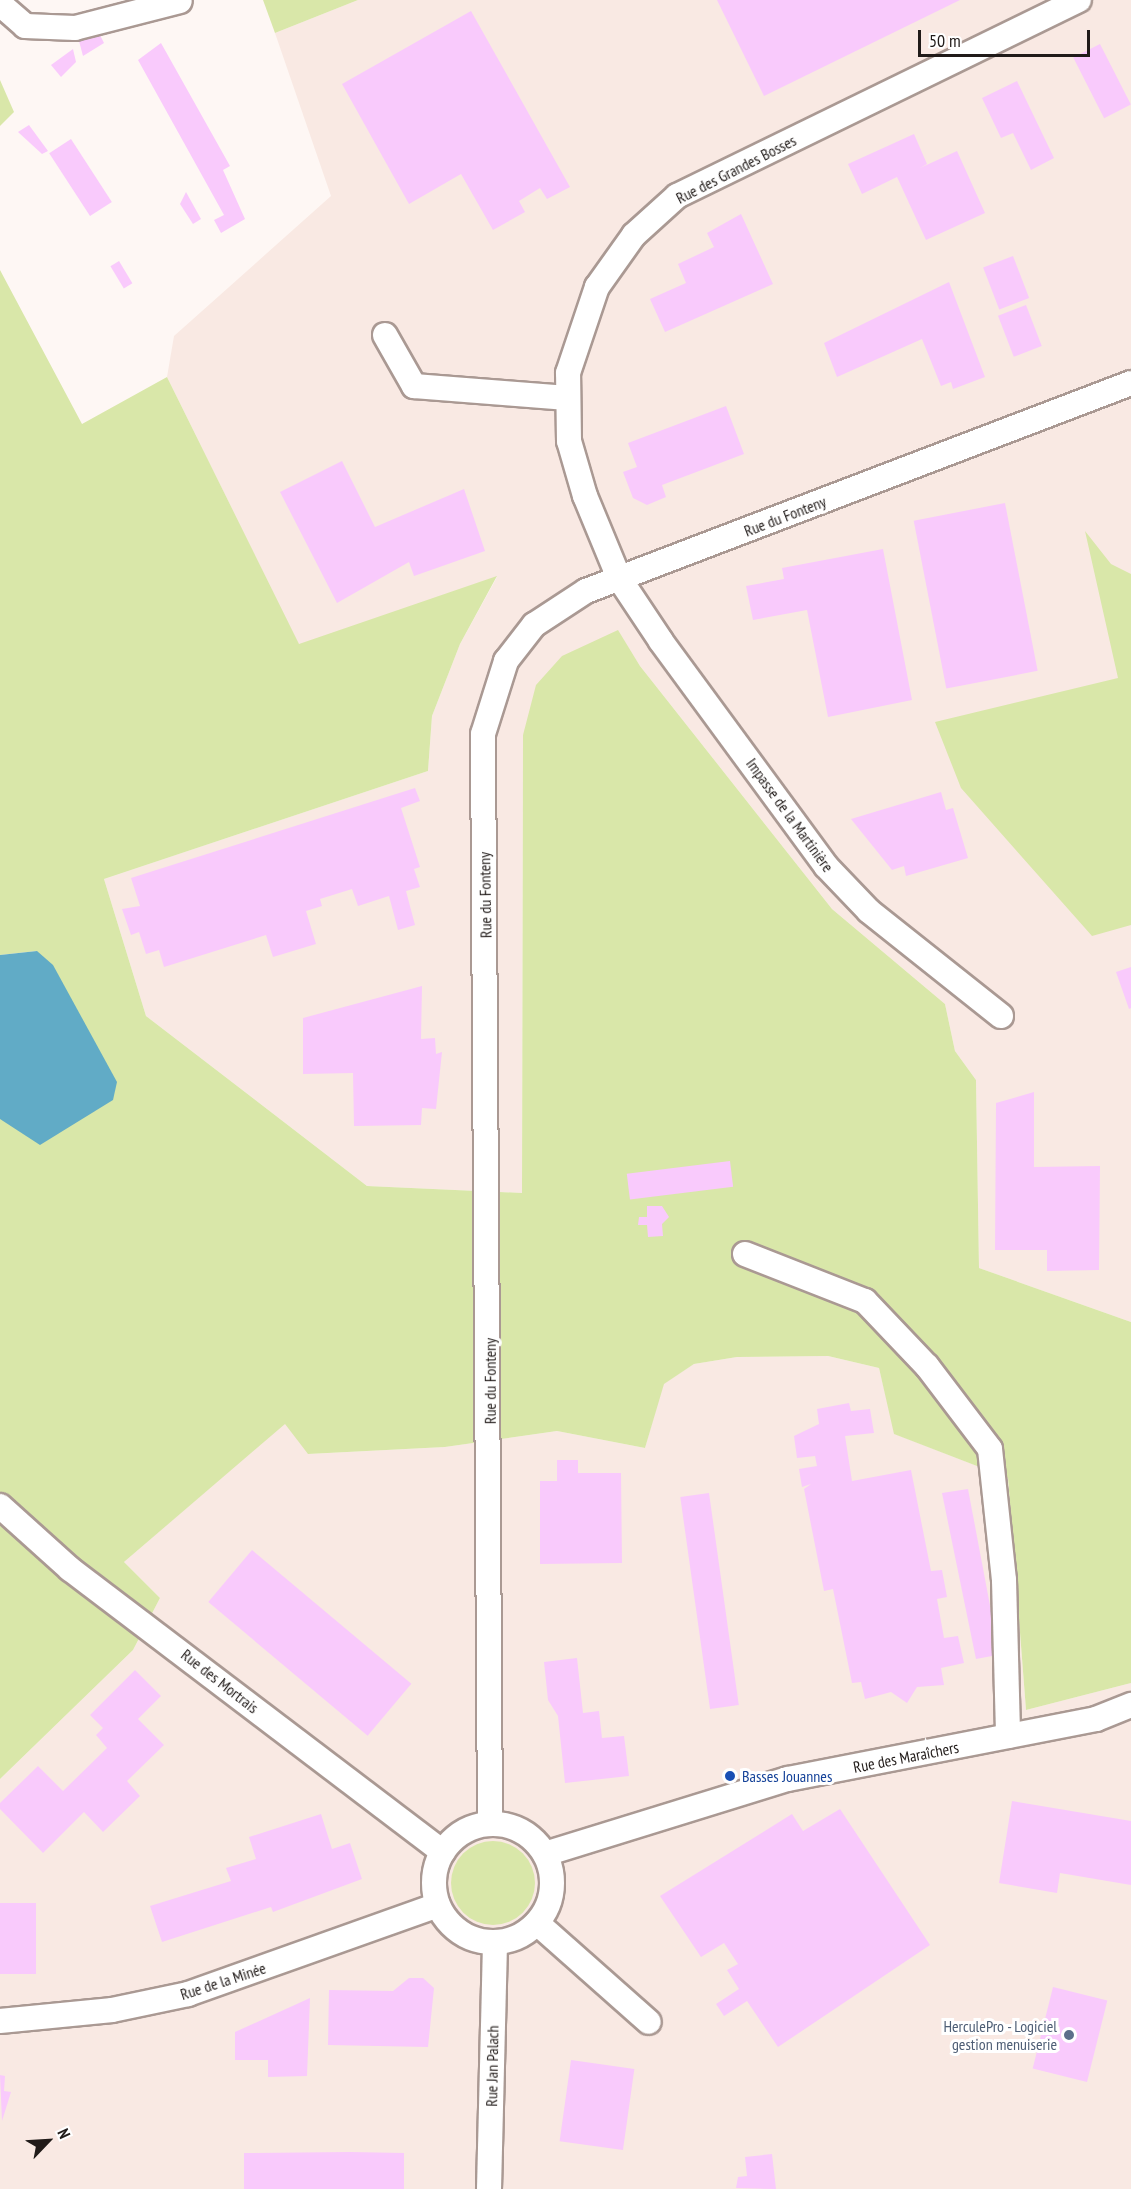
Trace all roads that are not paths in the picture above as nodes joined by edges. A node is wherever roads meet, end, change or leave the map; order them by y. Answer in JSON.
{"nodes":[{"id":1,"x":1079,"y":0,"type":"edge"},
{"id":2,"x":180,"y":1,"type":"edge"},
{"id":3,"x":0,"y":4,"type":"edge"},
{"id":4,"x":385,"y":335,"type":"dead end"},
{"id":5,"x":1131,"y":383,"type":"edge"},
{"id":6,"x":568,"y":398,"type":"junction"},
{"id":7,"x":619,"y":578,"type":"junction"},
{"id":8,"x":1001,"y":1016,"type":"dead end"},
{"id":9,"x":745,"y":1254,"type":"dead end"},
{"id":10,"x":0,"y":1506,"type":"edge"},
{"id":11,"x":1131,"y":1705,"type":"edge"},
{"id":12,"x":1008,"y":1736,"type":"junction"},
{"id":13,"x":490,"y":1824,"type":"junction"},
{"id":14,"x":442,"y":1852,"type":"junction"},
{"id":15,"x":545,"y":1854,"type":"junction"},
{"id":16,"x":438,"y":1905,"type":"junction"},
{"id":17,"x":537,"y":1923,"type":"junction"},
{"id":18,"x":495,"y":1944,"type":"junction"},
{"id":19,"x":0,"y":2021,"type":"edge"},
{"id":20,"x":649,"y":2022,"type":"dead end"},
{"id":21,"x":489,"y":2189,"type":"edge"}],
"edges":[{"from":1,"to":6,"type":"street","name":"Rue des Grandes Bosses"},
{"from":2,"to":3,"type":"street"},
{"from":4,"to":6,"type":"street"},
{"from":5,"to":7,"type":"street","name":"Rue du Fonteny"},
{"from":6,"to":7,"type":"street","name":"Rue des Grandes Bosses"},
{"from":7,"to":8,"type":"street","name":"Impasse de la Martinière"},
{"from":7,"to":13,"type":"street","name":"Rue du Fonteny"},
{"from":9,"to":12,"type":"street"},
{"from":10,"to":14,"type":"street","name":"Rue des Mortrais"},
{"from":11,"to":12,"type":"street","name":"Rue des Maraîchers"},
{"from":12,"to":15,"type":"street","name":"Rue des Maraîchers"},
{"from":13,"to":14,"type":"street"},
{"from":13,"to":15,"type":"street"},
{"from":14,"to":16,"type":"street"},
{"from":15,"to":17,"type":"street"},
{"from":16,"to":18,"type":"street"},
{"from":16,"to":19,"type":"street","name":"Rue de la Minée"},
{"from":17,"to":18,"type":"street"},
{"from":17,"to":20,"type":"street"},
{"from":18,"to":21,"type":"street","name":"Rue Jan Palach"}]}
